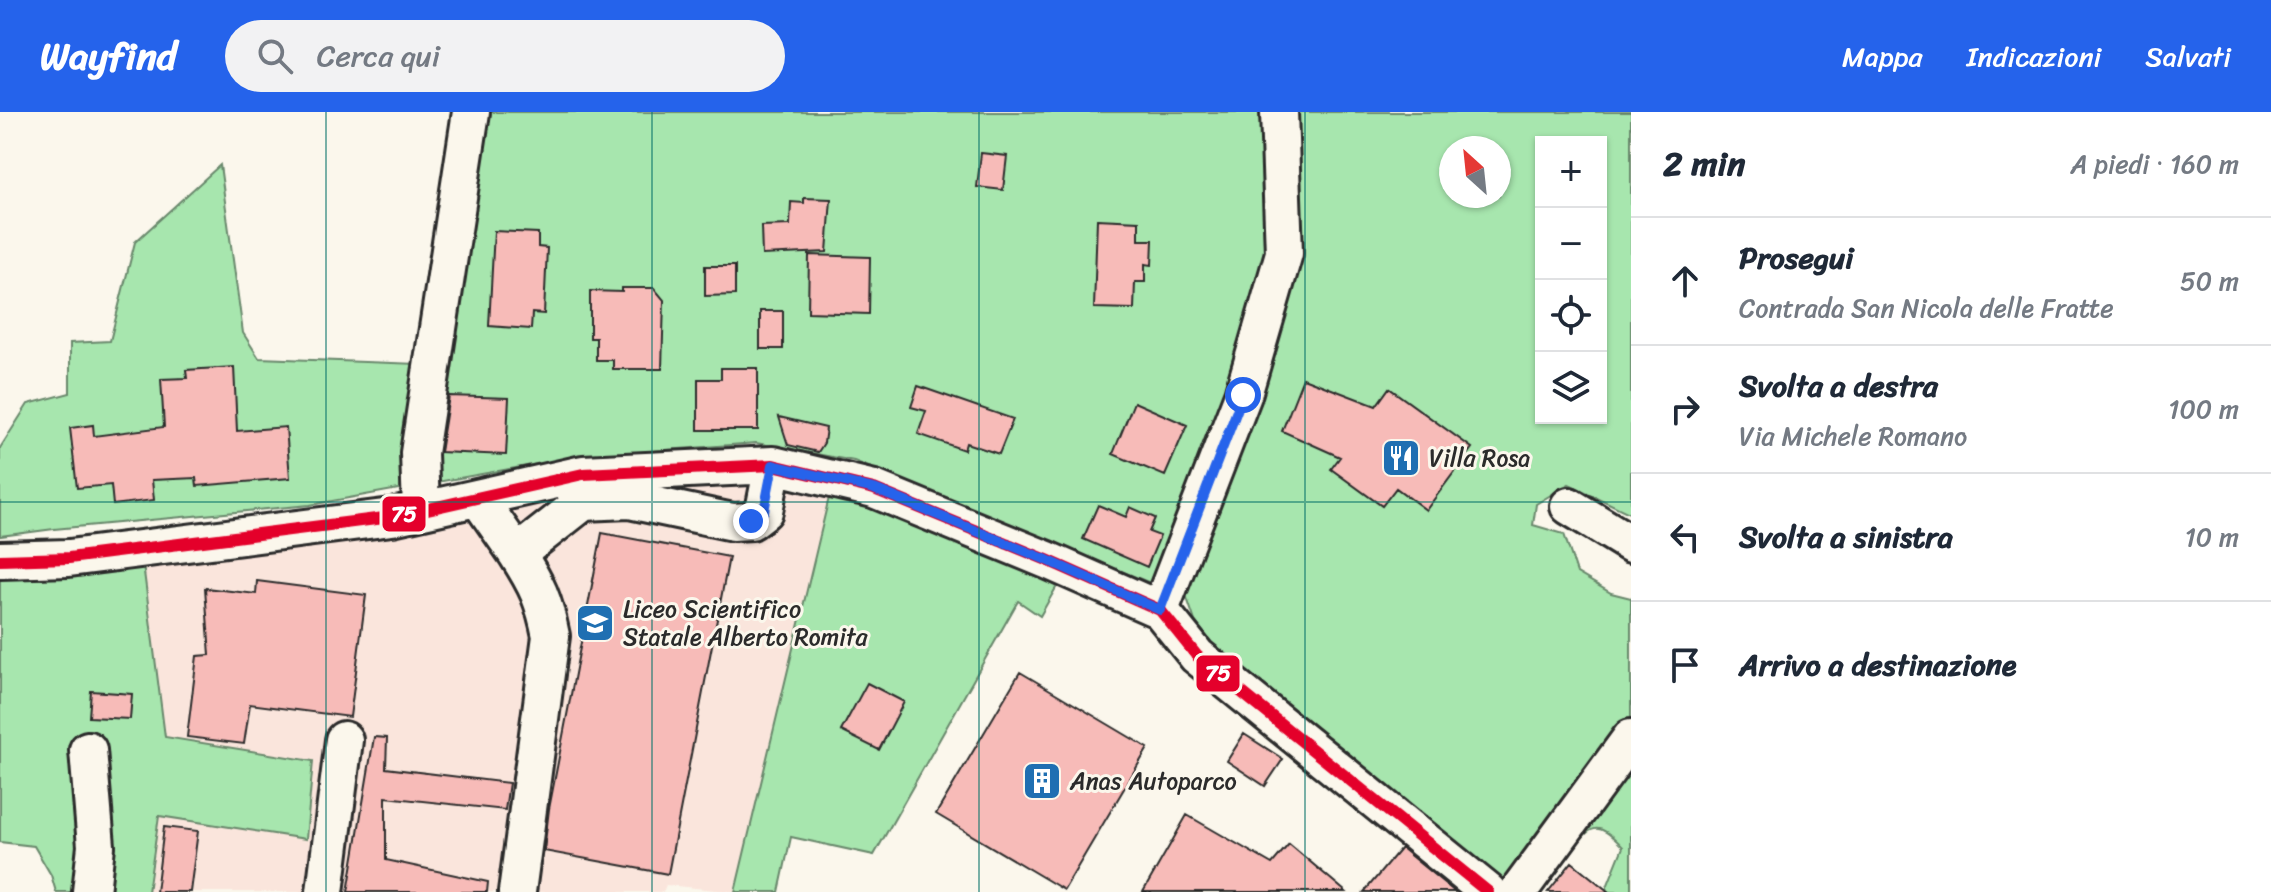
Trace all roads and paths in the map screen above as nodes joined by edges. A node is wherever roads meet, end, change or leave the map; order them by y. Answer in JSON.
{"nodes":[{"id":1,"x":471,"y":112,"type":"edge"},
{"id":2,"x":1279,"y":112,"type":"edge"},
{"id":3,"x":773,"y":465,"type":"junction"},
{"id":4,"x":478,"y":498,"type":"junction"},
{"id":5,"x":1569,"y":506,"type":"dead end"},
{"id":6,"x":421,"y":510,"type":"junction"},
{"id":7,"x":1631,"y":544,"type":"edge"},
{"id":8,"x":517,"y":554,"type":"junction"},
{"id":9,"x":0,"y":560,"type":"edge"},
{"id":10,"x":1160,"y":610,"type":"junction"},
{"id":11,"x":1631,"y":738,"type":"edge"},
{"id":12,"x":344,"y":740,"type":"dead end"},
{"id":13,"x":88,"y":750,"type":"dead end"},
{"id":14,"x":91,"y":892,"type":"edge"},
{"id":15,"x":325,"y":892,"type":"edge"},
{"id":16,"x":517,"y":892,"type":"edge"},
{"id":17,"x":1488,"y":892,"type":"edge"},
{"id":18,"x":1518,"y":892,"type":"edge"}],
"edges":[{"from":1,"to":6,"type":"street"},
{"from":2,"to":10,"type":"street"},
{"from":3,"to":4,"type":"street"},
{"from":3,"to":8,"type":"street"},
{"from":3,"to":10,"type":"street"},
{"from":4,"to":6,"type":"street"},
{"from":4,"to":8,"type":"street"},
{"from":5,"to":7,"type":"street"},
{"from":6,"to":9,"type":"street"},
{"from":8,"to":16,"type":"street"},
{"from":10,"to":17,"type":"street"},
{"from":11,"to":18,"type":"street"},
{"from":12,"to":15,"type":"street"},
{"from":13,"to":14,"type":"street"}]}
